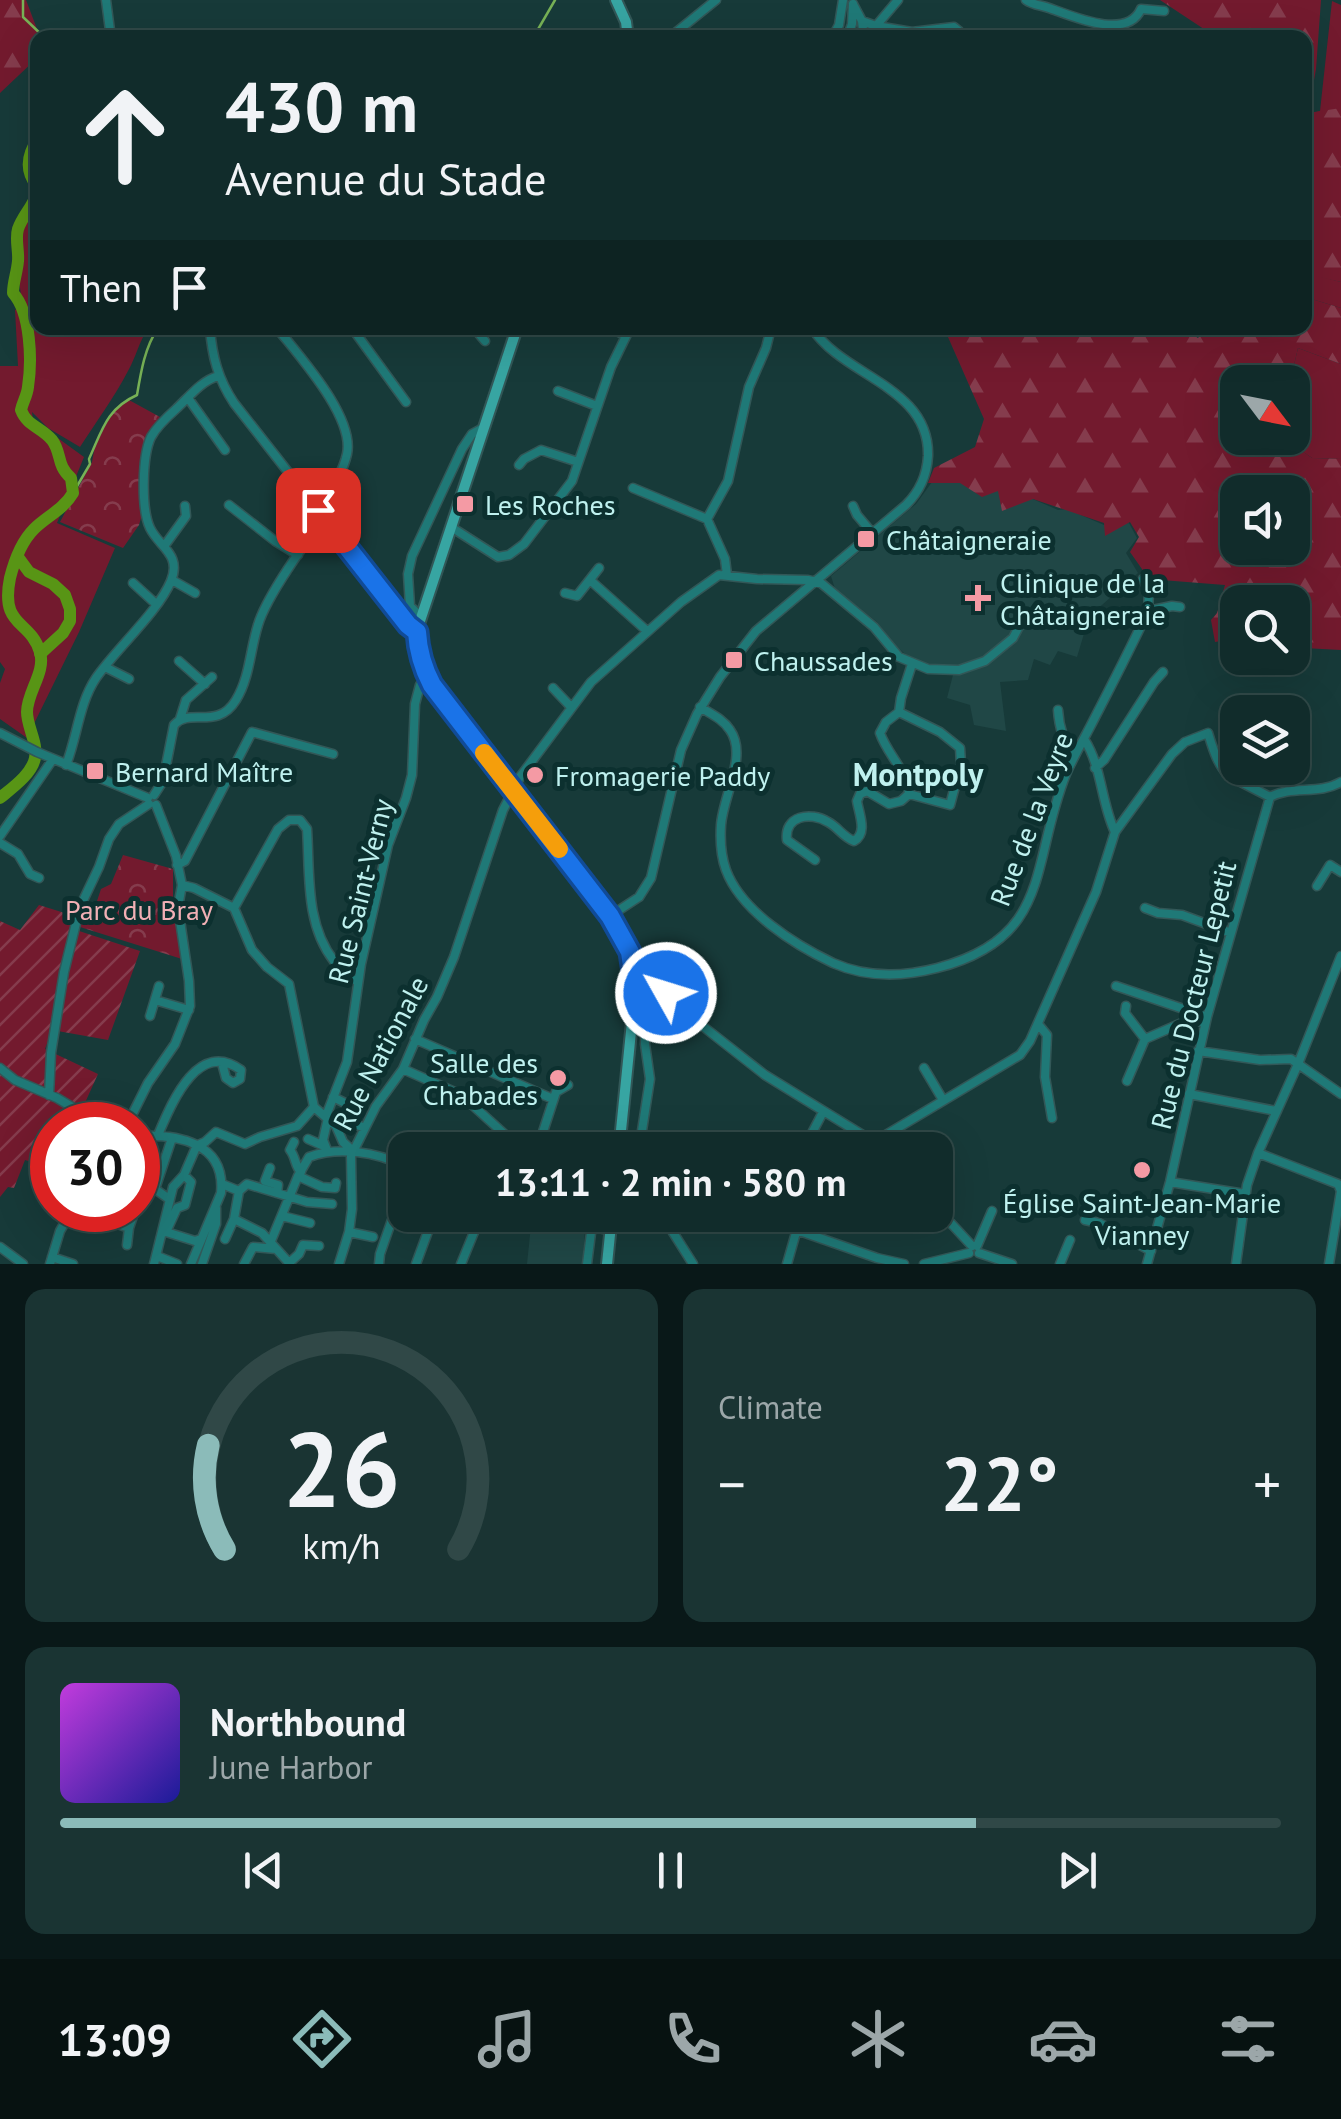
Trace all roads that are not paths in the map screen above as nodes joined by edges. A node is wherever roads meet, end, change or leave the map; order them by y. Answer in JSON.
{"nodes":[{"id":1,"x":106,"y":0,"type":"edge"},
{"id":2,"x":616,"y":0,"type":"edge"},
{"id":3,"x":716,"y":0,"type":"edge"},
{"id":4,"x":842,"y":0,"type":"edge"},
{"id":5,"x":898,"y":0,"type":"edge"},
{"id":6,"x":1026,"y":0,"type":"edge"},
{"id":7,"x":852,"y":2,"type":"edge"},
{"id":8,"x":1139,"y":4,"type":"edge"},
{"id":9,"x":1164,"y":11,"type":"dead end"},
{"id":10,"x":876,"y":26,"type":"junction"},
{"id":11,"x":857,"y":29,"type":"edge"},
{"id":12,"x":110,"y":30,"type":"edge"},
{"id":13,"x":627,"y":30,"type":"edge"},
{"id":14,"x":681,"y":30,"type":"edge"},
{"id":15,"x":836,"y":30,"type":"edge"},
{"id":16,"x":900,"y":30,"type":"edge"},
{"id":17,"x":926,"y":30,"type":"edge"},
{"id":18,"x":957,"y":30,"type":"edge"},
{"id":19,"x":211,"y":335,"type":"edge"},
{"id":20,"x":283,"y":335,"type":"edge"},
{"id":21,"x":357,"y":335,"type":"edge"},
{"id":22,"x":480,"y":335,"type":"edge"},
{"id":23,"x":515,"y":335,"type":"edge"},
{"id":24,"x":627,"y":335,"type":"edge"},
{"id":25,"x":769,"y":335,"type":"edge"},
{"id":26,"x":818,"y":335,"type":"edge"},
{"id":27,"x":485,"y":341,"type":"dead end"},
{"id":28,"x":218,"y":376,"type":"junction"},
{"id":29,"x":558,"y":391,"type":"dead end"},
{"id":30,"x":188,"y":398,"type":"junction"},
{"id":31,"x":406,"y":402,"type":"dead end"},
{"id":32,"x":597,"y":406,"type":"junction"},
{"id":33,"x":483,"y":428,"type":"junction"},
{"id":34,"x":225,"y":450,"type":"dead end"},
{"id":35,"x":578,"y":462,"type":"junction"},
{"id":36,"x":519,"y":464,"type":"dead end"},
{"id":37,"x":634,"y":488,"type":"dead end"},
{"id":38,"x":229,"y":505,"type":"dead end"},
{"id":39,"x":185,"y":506,"type":"dead end"},
{"id":40,"x":854,"y":506,"type":"dead end"},
{"id":41,"x":318,"y":510,"type":"junction"},
{"id":42,"x":707,"y":520,"type":"junction"},
{"id":43,"x":327,"y":521,"type":"junction"},
{"id":44,"x":451,"y":526,"type":"junction"},
{"id":45,"x":872,"y":534,"type":"junction"},
{"id":46,"x":165,"y":546,"type":"junction"},
{"id":47,"x":298,"y":555,"type":"junction"},
{"id":48,"x":599,"y":568,"type":"dead end"},
{"id":49,"x":728,"y":575,"type":"junction"},
{"id":50,"x":1144,"y":579,"type":"dead end"},
{"id":51,"x":172,"y":580,"type":"junction"},
{"id":52,"x":590,"y":580,"type":"junction"},
{"id":53,"x":816,"y":581,"type":"junction"},
{"id":54,"x":132,"y":582,"type":"dead end"},
{"id":55,"x":195,"y":593,"type":"dead end"},
{"id":56,"x":565,"y":593,"type":"dead end"},
{"id":57,"x":156,"y":604,"type":"junction"},
{"id":58,"x":1180,"y":608,"type":"dead end"},
{"id":59,"x":1148,"y":611,"type":"junction"},
{"id":60,"x":421,"y":617,"type":"junction"},
{"id":61,"x":1022,"y":621,"type":"dead end"},
{"id":62,"x":648,"y":631,"type":"junction"},
{"id":63,"x":417,"y":632,"type":"junction"},
{"id":64,"x":179,"y":661,"type":"dead end"},
{"id":65,"x":912,"y":664,"type":"junction"},
{"id":66,"x":105,"y":667,"type":"junction"},
{"id":67,"x":1164,"y":672,"type":"dead end"},
{"id":68,"x":212,"y":677,"type":"dead end"},
{"id":69,"x":128,"y":679,"type":"dead end"},
{"id":70,"x":429,"y":679,"type":"junction"},
{"id":71,"x":204,"y":684,"type":"junction"},
{"id":72,"x":553,"y":688,"type":"dead end"},
{"id":73,"x":571,"y":707,"type":"junction"},
{"id":74,"x":700,"y":707,"type":"junction"},
{"id":75,"x":1058,"y":710,"type":"dead end"},
{"id":76,"x":900,"y":712,"type":"junction"},
{"id":77,"x":180,"y":719,"type":"junction"},
{"id":78,"x":0,"y":733,"type":"edge"},
{"id":79,"x":1084,"y":739,"type":"junction"},
{"id":80,"x":332,"y":754,"type":"dead end"},
{"id":81,"x":1074,"y":756,"type":"junction"},
{"id":82,"x":53,"y":759,"type":"junction"},
{"id":83,"x":66,"y":765,"type":"junction"},
{"id":84,"x":1096,"y":768,"type":"junction"},
{"id":85,"x":1341,"y":782,"type":"edge"},
{"id":86,"x":512,"y":790,"type":"junction"},
{"id":87,"x":909,"y":794,"type":"junction"},
{"id":88,"x":1270,"y":796,"type":"junction"},
{"id":89,"x":152,"y":800,"type":"junction"},
{"id":90,"x":525,"y":806,"type":"junction"},
{"id":91,"x":504,"y":810,"type":"junction"},
{"id":92,"x":1115,"y":832,"type":"junction"},
{"id":93,"x":0,"y":840,"type":"edge"},
{"id":94,"x":815,"y":860,"type":"dead end"},
{"id":95,"x":178,"y":865,"type":"junction"},
{"id":96,"x":1341,"y":872,"type":"edge"},
{"id":97,"x":39,"y":878,"type":"dead end"},
{"id":98,"x":182,"y":885,"type":"junction"},
{"id":99,"x":1316,"y":886,"type":"dead end"},
{"id":100,"x":234,"y":908,"type":"junction"},
{"id":101,"x":1145,"y":908,"type":"dead end"},
{"id":102,"x":610,"y":916,"type":"junction"},
{"id":103,"x":1231,"y":932,"type":"junction"},
{"id":104,"x":1341,"y":956,"type":"edge"},
{"id":105,"x":358,"y":980,"type":"junction"},
{"id":106,"x":634,"y":980,"type":"junction"},
{"id":107,"x":159,"y":986,"type":"dead end"},
{"id":108,"x":1116,"y":986,"type":"dead end"},
{"id":109,"x":657,"y":992,"type":"junction"},
{"id":110,"x":155,"y":1000,"type":"junction"},
{"id":111,"x":640,"y":1001,"type":"junction"},
{"id":112,"x":1126,"y":1006,"type":"dead end"},
{"id":113,"x":189,"y":1010,"type":"junction"},
{"id":114,"x":150,"y":1016,"type":"dead end"},
{"id":115,"x":1206,"y":1020,"type":"junction"},
{"id":116,"x":1038,"y":1024,"type":"junction"},
{"id":117,"x":416,"y":1039,"type":"junction"},
{"id":118,"x":1145,"y":1039,"type":"junction"},
{"id":119,"x":1198,"y":1051,"type":"junction"},
{"id":120,"x":222,"y":1063,"type":"dead end"},
{"id":121,"x":1298,"y":1064,"type":"junction"},
{"id":122,"x":0,"y":1068,"type":"edge"},
{"id":123,"x":924,"y":1068,"type":"dead end"},
{"id":124,"x":403,"y":1069,"type":"junction"},
{"id":125,"x":1127,"y":1080,"type":"dead end"},
{"id":126,"x":568,"y":1084,"type":"dead end"},
{"id":127,"x":1188,"y":1094,"type":"junction"},
{"id":128,"x":1341,"y":1094,"type":"edge"},
{"id":129,"x":49,"y":1095,"type":"junction"},
{"id":130,"x":332,"y":1097,"type":"junction"},
{"id":131,"x":553,"y":1099,"type":"junction"},
{"id":132,"x":943,"y":1100,"type":"junction"},
{"id":133,"x":61,"y":1102,"type":"edge"},
{"id":134,"x":138,"y":1102,"type":"edge"},
{"id":135,"x":314,"y":1107,"type":"junction"},
{"id":136,"x":1276,"y":1111,"type":"junction"},
{"id":137,"x":823,"y":1112,"type":"junction"},
{"id":138,"x":327,"y":1116,"type":"junction"},
{"id":139,"x":1052,"y":1118,"type":"dead end"},
{"id":140,"x":344,"y":1120,"type":"junction"},
{"id":141,"x":337,"y":1128,"type":"junction"},
{"id":142,"x":365,"y":1128,"type":"junction"},
{"id":143,"x":160,"y":1130,"type":"edge"},
{"id":144,"x":502,"y":1132,"type":"edge"},
{"id":145,"x":543,"y":1132,"type":"edge"},
{"id":146,"x":622,"y":1132,"type":"edge"},
{"id":147,"x":642,"y":1132,"type":"edge"},
{"id":148,"x":813,"y":1132,"type":"edge"},
{"id":149,"x":857,"y":1132,"type":"edge"},
{"id":150,"x":890,"y":1132,"type":"edge"},
{"id":151,"x":160,"y":1135,"type":"edge"},
{"id":152,"x":172,"y":1138,"type":"junction"},
{"id":153,"x":308,"y":1139,"type":"dead end"},
{"id":154,"x":294,"y":1142,"type":"dead end"},
{"id":155,"x":197,"y":1145,"type":"junction"},
{"id":156,"x":326,"y":1148,"type":"junction"},
{"id":157,"x":353,"y":1151,"type":"junction"},
{"id":158,"x":1258,"y":1153,"type":"junction"},
{"id":159,"x":388,"y":1158,"type":"edge"},
{"id":160,"x":270,"y":1168,"type":"dead end"},
{"id":161,"x":184,"y":1175,"type":"junction"},
{"id":162,"x":298,"y":1177,"type":"junction"},
{"id":163,"x":1170,"y":1182,"type":"junction"},
{"id":164,"x":222,"y":1184,"type":"junction"},
{"id":165,"x":336,"y":1184,"type":"dead end"},
{"id":166,"x":239,"y":1191,"type":"junction"},
{"id":167,"x":277,"y":1192,"type":"junction"},
{"id":168,"x":1246,"y":1194,"type":"junction"},
{"id":169,"x":290,"y":1196,"type":"junction"},
{"id":170,"x":169,"y":1199,"type":"junction"},
{"id":171,"x":332,"y":1204,"type":"dead end"},
{"id":172,"x":216,"y":1208,"type":"junction"},
{"id":173,"x":992,"y":1211,"type":"dead end"},
{"id":174,"x":282,"y":1216,"type":"junction"},
{"id":175,"x":234,"y":1220,"type":"junction"},
{"id":176,"x":1085,"y":1220,"type":"dead end"},
{"id":177,"x":310,"y":1223,"type":"dead end"},
{"id":178,"x":953,"y":1226,"type":"edge"},
{"id":179,"x":60,"y":1232,"type":"edge"},
{"id":180,"x":128,"y":1232,"type":"edge"},
{"id":181,"x":164,"y":1232,"type":"junction"},
{"id":182,"x":348,"y":1232,"type":"junction"},
{"id":183,"x":388,"y":1232,"type":"edge"},
{"id":184,"x":428,"y":1232,"type":"edge"},
{"id":185,"x":475,"y":1232,"type":"edge"},
{"id":186,"x":591,"y":1232,"type":"edge"},
{"id":187,"x":610,"y":1232,"type":"edge"},
{"id":188,"x":673,"y":1232,"type":"edge"},
{"id":189,"x":796,"y":1232,"type":"edge"},
{"id":190,"x":803,"y":1232,"type":"edge"},
{"id":191,"x":373,"y":1237,"type":"dead end"},
{"id":192,"x":201,"y":1239,"type":"junction"},
{"id":193,"x":225,"y":1239,"type":"dead end"},
{"id":194,"x":1070,"y":1240,"type":"dead end"},
{"id":195,"x":126,"y":1245,"type":"dead end"},
{"id":196,"x":274,"y":1245,"type":"junction"},
{"id":197,"x":319,"y":1246,"type":"dead end"},
{"id":198,"x":0,"y":1247,"type":"edge"},
{"id":199,"x":974,"y":1250,"type":"junction"},
{"id":200,"x":1150,"y":1252,"type":"junction"},
{"id":201,"x":156,"y":1260,"type":"edge"},
{"id":202,"x":51,"y":1261,"type":"edge"},
{"id":203,"x":203,"y":1261,"type":"edge"},
{"id":204,"x":995,"y":1262,"type":"edge"},
{"id":205,"x":189,"y":1263,"type":"edge"},
{"id":206,"x":23,"y":1264,"type":"edge"},
{"id":207,"x":73,"y":1264,"type":"edge"},
{"id":208,"x":178,"y":1264,"type":"edge"},
{"id":209,"x":244,"y":1264,"type":"edge"},
{"id":210,"x":274,"y":1264,"type":"edge"},
{"id":211,"x":290,"y":1264,"type":"edge"},
{"id":212,"x":339,"y":1264,"type":"edge"},
{"id":213,"x":379,"y":1264,"type":"edge"},
{"id":214,"x":416,"y":1264,"type":"edge"},
{"id":215,"x":461,"y":1264,"type":"edge"},
{"id":216,"x":587,"y":1264,"type":"edge"},
{"id":217,"x":607,"y":1264,"type":"edge"},
{"id":218,"x":693,"y":1264,"type":"edge"},
{"id":219,"x":787,"y":1264,"type":"edge"},
{"id":220,"x":904,"y":1264,"type":"edge"},
{"id":221,"x":924,"y":1264,"type":"edge"},
{"id":222,"x":1012,"y":1264,"type":"edge"},
{"id":223,"x":1060,"y":1264,"type":"edge"},
{"id":224,"x":1147,"y":1264,"type":"edge"},
{"id":225,"x":1236,"y":1264,"type":"edge"},
{"id":226,"x":1328,"y":1264,"type":"edge"}],
"edges":[{"from":1,"to":12,"type":"street"},
{"from":2,"to":13,"type":"main road"},
{"from":3,"to":14,"type":"street"},
{"from":4,"to":15,"type":"street"},
{"from":5,"to":10,"type":"street"},
{"from":6,"to":8,"type":"street"},
{"from":7,"to":11,"type":"street"},
{"from":8,"to":9,"type":"street"},
{"from":10,"to":11,"type":"street"},
{"from":10,"to":16,"type":"street"},
{"from":17,"to":18,"type":"street"},
{"from":19,"to":28,"type":"street"},
{"from":20,"to":41,"type":"street"},
{"from":21,"to":31,"type":"street"},
{"from":22,"to":27,"type":"street"},
{"from":23,"to":33,"type":"main road"},
{"from":24,"to":32,"type":"street"},
{"from":25,"to":42,"type":"street"},
{"from":26,"to":45,"type":"street"},
{"from":28,"to":30,"type":"street"},
{"from":28,"to":41,"type":"street"},
{"from":29,"to":32,"type":"street"},
{"from":30,"to":34,"type":"street"},
{"from":30,"to":46,"type":"street"},
{"from":32,"to":35,"type":"street"},
{"from":33,"to":44,"type":"main road"},
{"from":33,"to":60,"type":"street"},
{"from":35,"to":36,"type":"street"},
{"from":35,"to":44,"type":"street"},
{"from":37,"to":42,"type":"street"},
{"from":38,"to":47,"type":"street"},
{"from":39,"to":46,"type":"street"},
{"from":40,"to":45,"type":"street"},
{"from":41,"to":43,"type":"street"},
{"from":42,"to":49,"type":"street"},
{"from":43,"to":47,"type":"street"},
{"from":43,"to":63,"type":"street"},
{"from":44,"to":60,"type":"main road"},
{"from":45,"to":53,"type":"street"},
{"from":46,"to":51,"type":"street"},
{"from":47,"to":77,"type":"street"},
{"from":48,"to":52,"type":"street"},
{"from":49,"to":53,"type":"street"},
{"from":49,"to":62,"type":"street","name":"Rue Nationale"},
{"from":50,"to":59,"type":"street"},
{"from":51,"to":55,"type":"street"},
{"from":51,"to":57,"type":"street"},
{"from":52,"to":56,"type":"street"},
{"from":52,"to":62,"type":"street"},
{"from":53,"to":65,"type":"street"},
{"from":53,"to":74,"type":"street"},
{"from":54,"to":57,"type":"street"},
{"from":57,"to":66,"type":"street"},
{"from":58,"to":59,"type":"street"},
{"from":59,"to":79,"type":"street","name":"Rue de la Veyre"},
{"from":60,"to":63,"type":"main road"},
{"from":61,"to":65,"type":"street"},
{"from":62,"to":73,"type":"street","name":"Rue Nationale"},
{"from":63,"to":70,"type":"main road"},
{"from":64,"to":71,"type":"street"},
{"from":65,"to":76,"type":"street"},
{"from":66,"to":69,"type":"street"},
{"from":66,"to":83,"type":"street"},
{"from":67,"to":84,"type":"street"},
{"from":68,"to":71,"type":"street"},
{"from":70,"to":86,"type":"main road"},
{"from":70,"to":105,"type":"street","name":"Rue Saint-Verny"},
{"from":71,"to":77,"type":"street"},
{"from":72,"to":73,"type":"street"},
{"from":73,"to":86,"type":"street","name":"Rue Nationale"},
{"from":74,"to":81,"type":"street","name":"Rue de la Veyre"},
{"from":74,"to":102,"type":"street"},
{"from":75,"to":81,"type":"street"},
{"from":76,"to":87,"type":"street"},
{"from":76,"to":87,"type":"street"},
{"from":77,"to":89,"type":"street"},
{"from":78,"to":82,"type":"street"},
{"from":79,"to":81,"type":"street","name":"Rue de la Veyre"},
{"from":79,"to":84,"type":"street"},
{"from":80,"to":95,"type":"street"},
{"from":82,"to":83,"type":"street"},
{"from":82,"to":93,"type":"street"},
{"from":83,"to":89,"type":"street"},
{"from":84,"to":92,"type":"street"},
{"from":85,"to":88,"type":"street"},
{"from":86,"to":90,"type":"main road"},
{"from":86,"to":91,"type":"street","name":"Rue Nationale"},
{"from":87,"to":94,"type":"street"},
{"from":88,"to":92,"type":"street"},
{"from":88,"to":103,"type":"street","name":"Rue du Docteur Lepetit"},
{"from":89,"to":95,"type":"street"},
{"from":89,"to":129,"type":"street"},
{"from":90,"to":91,"type":"street"},
{"from":90,"to":102,"type":"main road"},
{"from":91,"to":117,"type":"street","name":"Rue Nationale"},
{"from":92,"to":116,"type":"street"},
{"from":93,"to":97,"type":"street"},
{"from":95,"to":98,"type":"street"},
{"from":96,"to":99,"type":"street"},
{"from":98,"to":100,"type":"street"},
{"from":98,"to":113,"type":"street"},
{"from":100,"to":105,"type":"street"},
{"from":100,"to":135,"type":"street"},
{"from":101,"to":103,"type":"street"},
{"from":102,"to":106,"type":"main road"},
{"from":103,"to":115,"type":"street","name":"Rue du Docteur Lepetit"},
{"from":104,"to":121,"type":"street"},
{"from":105,"to":130,"type":"street","name":"Rue Saint-Verny"},
{"from":106,"to":109,"type":"street"},
{"from":106,"to":111,"type":"main road"},
{"from":107,"to":110,"type":"street"},
{"from":108,"to":115,"type":"street"},
{"from":109,"to":111,"type":"street"},
{"from":109,"to":137,"type":"street"},
{"from":110,"to":113,"type":"street"},
{"from":110,"to":114,"type":"street"},
{"from":111,"to":146,"type":"main road"},
{"from":111,"to":147,"type":"street"},
{"from":112,"to":118,"type":"street"},
{"from":113,"to":134,"type":"street"},
{"from":115,"to":118,"type":"street"},
{"from":115,"to":119,"type":"street","name":"Rue du Docteur Lepetit"},
{"from":116,"to":132,"type":"street"},
{"from":116,"to":139,"type":"street"},
{"from":117,"to":124,"type":"street","name":"Rue Nationale"},
{"from":117,"to":131,"type":"street"},
{"from":118,"to":125,"type":"street"},
{"from":119,"to":121,"type":"street"},
{"from":119,"to":127,"type":"street","name":"Rue du Docteur Lepetit"},
{"from":120,"to":143,"type":"street"},
{"from":121,"to":128,"type":"street"},
{"from":121,"to":136,"type":"street"},
{"from":122,"to":129,"type":"street"},
{"from":123,"to":132,"type":"street"},
{"from":124,"to":142,"type":"street","name":"Rue Nationale"},
{"from":124,"to":144,"type":"street"},
{"from":126,"to":131,"type":"street"},
{"from":127,"to":136,"type":"street"},
{"from":127,"to":163,"type":"street","name":"Rue du Docteur Lepetit"},
{"from":129,"to":133,"type":"street"},
{"from":130,"to":138,"type":"street","name":"Rue Saint-Verny"},
{"from":130,"to":140,"type":"street"},
{"from":131,"to":145,"type":"street"},
{"from":132,"to":150,"type":"street"},
{"from":135,"to":138,"type":"street"},
{"from":135,"to":155,"type":"street"},
{"from":136,"to":158,"type":"street"},
{"from":137,"to":148,"type":"street"},
{"from":137,"to":149,"type":"street"},
{"from":138,"to":141,"type":"street"},
{"from":138,"to":156,"type":"street","name":"Rue Saint-Verny"},
{"from":140,"to":141,"type":"street"},
{"from":140,"to":142,"type":"street"},
{"from":141,"to":157,"type":"street"},
{"from":142,"to":157,"type":"street","name":"Rue Nationale"},
{"from":151,"to":152,"type":"street"},
{"from":152,"to":155,"type":"street"},
{"from":152,"to":170,"type":"street"},
{"from":153,"to":156,"type":"street"},
{"from":154,"to":162,"type":"street"},
{"from":155,"to":161,"type":"street"},
{"from":155,"to":164,"type":"street"},
{"from":156,"to":157,"type":"street"},
{"from":156,"to":162,"type":"street"},
{"from":157,"to":159,"type":"street"},
{"from":157,"to":182,"type":"street","name":"Rue Nationale"},
{"from":158,"to":168,"type":"street"},
{"from":158,"to":226,"type":"street"},
{"from":160,"to":167,"type":"street"},
{"from":161,"to":170,"type":"street"},
{"from":161,"to":181,"type":"street"},
{"from":162,"to":165,"type":"street"},
{"from":162,"to":169,"type":"street"},
{"from":163,"to":168,"type":"street"},
{"from":163,"to":200,"type":"street","name":"Rue du Docteur Lepetit"},
{"from":164,"to":166,"type":"street"},
{"from":164,"to":172,"type":"street"},
{"from":166,"to":167,"type":"street"},
{"from":166,"to":175,"type":"street"},
{"from":167,"to":169,"type":"street"},
{"from":168,"to":225,"type":"street"},
{"from":169,"to":171,"type":"street"},
{"from":169,"to":174,"type":"street"},
{"from":170,"to":181,"type":"street"},
{"from":172,"to":192,"type":"street"},
{"from":172,"to":203,"type":"street"},
{"from":173,"to":199,"type":"street"},
{"from":174,"to":177,"type":"street"},
{"from":174,"to":196,"type":"street"},
{"from":175,"to":193,"type":"street"},
{"from":175,"to":196,"type":"street"},
{"from":176,"to":200,"type":"street"},
{"from":178,"to":199,"type":"street"},
{"from":179,"to":202,"type":"street"},
{"from":180,"to":195,"type":"street"},
{"from":181,"to":192,"type":"street"},
{"from":181,"to":201,"type":"street"},
{"from":182,"to":191,"type":"street"},
{"from":182,"to":212,"type":"street","name":"Rue Nationale"},
{"from":183,"to":213,"type":"street"},
{"from":184,"to":214,"type":"street"},
{"from":185,"to":215,"type":"street"},
{"from":186,"to":216,"type":"street"},
{"from":187,"to":217,"type":"main road"},
{"from":188,"to":218,"type":"street"},
{"from":189,"to":219,"type":"street"},
{"from":190,"to":220,"type":"street"},
{"from":192,"to":205,"type":"street"},
{"from":194,"to":223,"type":"street"},
{"from":196,"to":209,"type":"street"},
{"from":196,"to":210,"type":"street"},
{"from":196,"to":211,"type":"street"},
{"from":197,"to":211,"type":"street"},
{"from":198,"to":206,"type":"street"},
{"from":199,"to":204,"type":"street"},
{"from":199,"to":221,"type":"street"},
{"from":200,"to":224,"type":"street","name":"Rue du Docteur Lepetit"},
{"from":201,"to":208,"type":"street"},
{"from":202,"to":207,"type":"street"},
{"from":204,"to":222,"type":"street"}]}
